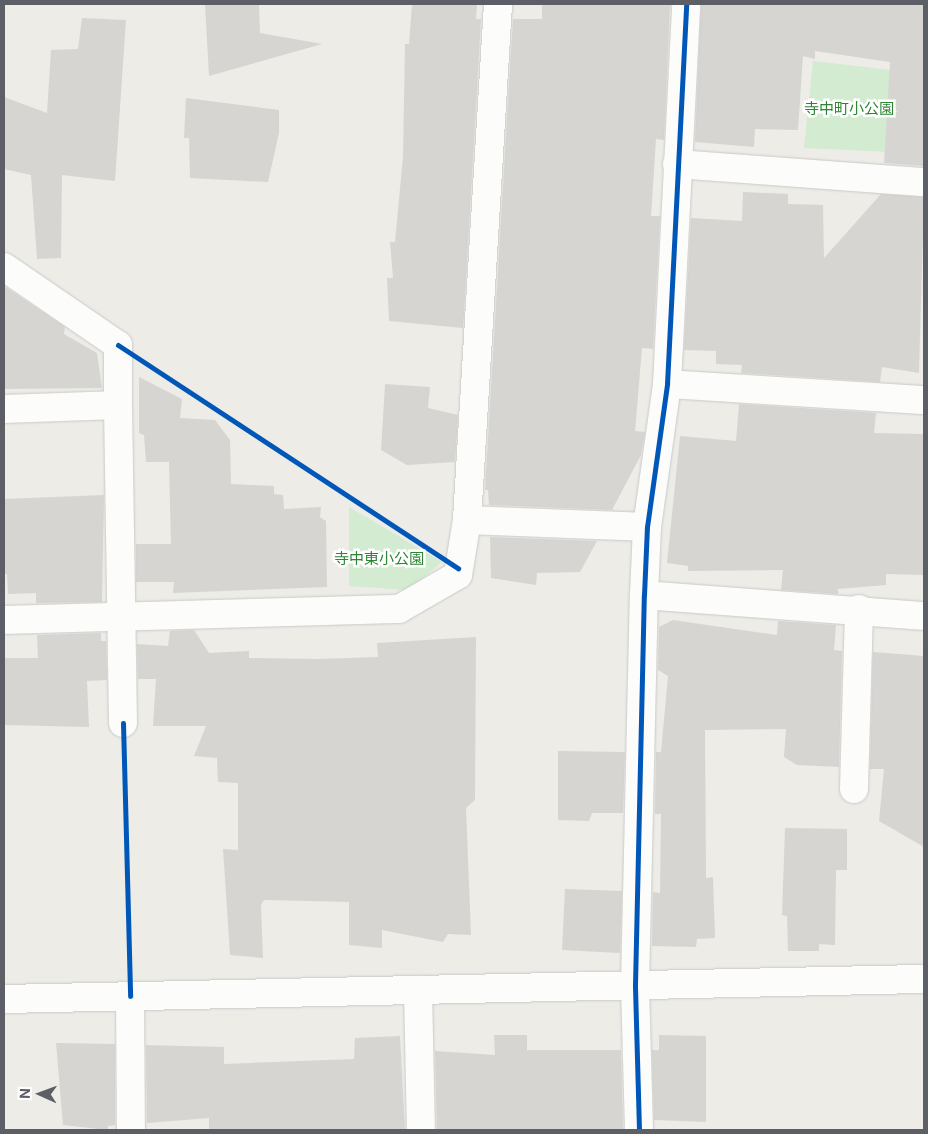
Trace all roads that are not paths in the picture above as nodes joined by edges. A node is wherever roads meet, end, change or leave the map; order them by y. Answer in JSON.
{"nodes":[{"id":1,"x":498,"y":4,"type":"edge"},
{"id":2,"x":686,"y":4,"type":"edge"},
{"id":3,"x":677,"y":164,"type":"junction"},
{"id":4,"x":924,"y":182,"type":"edge"},
{"id":5,"x":4,"y":267,"type":"edge"},
{"id":6,"x":667,"y":384,"type":"junction"},
{"id":7,"x":924,"y":400,"type":"edge"},
{"id":8,"x":118,"y":405,"type":"junction"},
{"id":9,"x":4,"y":409,"type":"edge"},
{"id":10,"x":467,"y":520,"type":"junction"},
{"id":11,"x":647,"y":527,"type":"junction"},
{"id":12,"x":644,"y":595,"type":"junction"},
{"id":13,"x":859,"y":609,"type":"junction"},
{"id":14,"x":123,"y":616,"type":"junction"},
{"id":15,"x":924,"y":616,"type":"edge"},
{"id":16,"x":4,"y":620,"type":"edge"},
{"id":17,"x":123,"y":723,"type":"dead end"},
{"id":18,"x":854,"y":789,"type":"dead end"},
{"id":19,"x":924,"y":979,"type":"edge"},
{"id":20,"x":635,"y":985,"type":"junction"},
{"id":21,"x":418,"y":990,"type":"junction"},
{"id":22,"x":130,"y":996,"type":"junction"},
{"id":23,"x":4,"y":998,"type":"edge"},
{"id":24,"x":131,"y":1130,"type":"edge"},
{"id":25,"x":421,"y":1130,"type":"edge"},
{"id":26,"x":639,"y":1130,"type":"edge"}],
"edges":[{"from":1,"to":10,"type":"street"},
{"from":2,"to":3,"type":"street"},
{"from":3,"to":4,"type":"street"},
{"from":3,"to":6,"type":"street"},
{"from":5,"to":8,"type":"street"},
{"from":6,"to":7,"type":"street"},
{"from":6,"to":11,"type":"street"},
{"from":8,"to":9,"type":"street"},
{"from":8,"to":14,"type":"street"},
{"from":10,"to":11,"type":"street"},
{"from":10,"to":14,"type":"street"},
{"from":11,"to":12,"type":"street"},
{"from":12,"to":13,"type":"street"},
{"from":12,"to":20,"type":"street"},
{"from":13,"to":15,"type":"street"},
{"from":13,"to":18,"type":"street"},
{"from":14,"to":16,"type":"street"},
{"from":14,"to":17,"type":"street"},
{"from":19,"to":20,"type":"street"},
{"from":20,"to":21,"type":"street"},
{"from":20,"to":26,"type":"street"},
{"from":21,"to":22,"type":"street"},
{"from":21,"to":25,"type":"street"},
{"from":22,"to":23,"type":"street"},
{"from":22,"to":24,"type":"street"}]}
